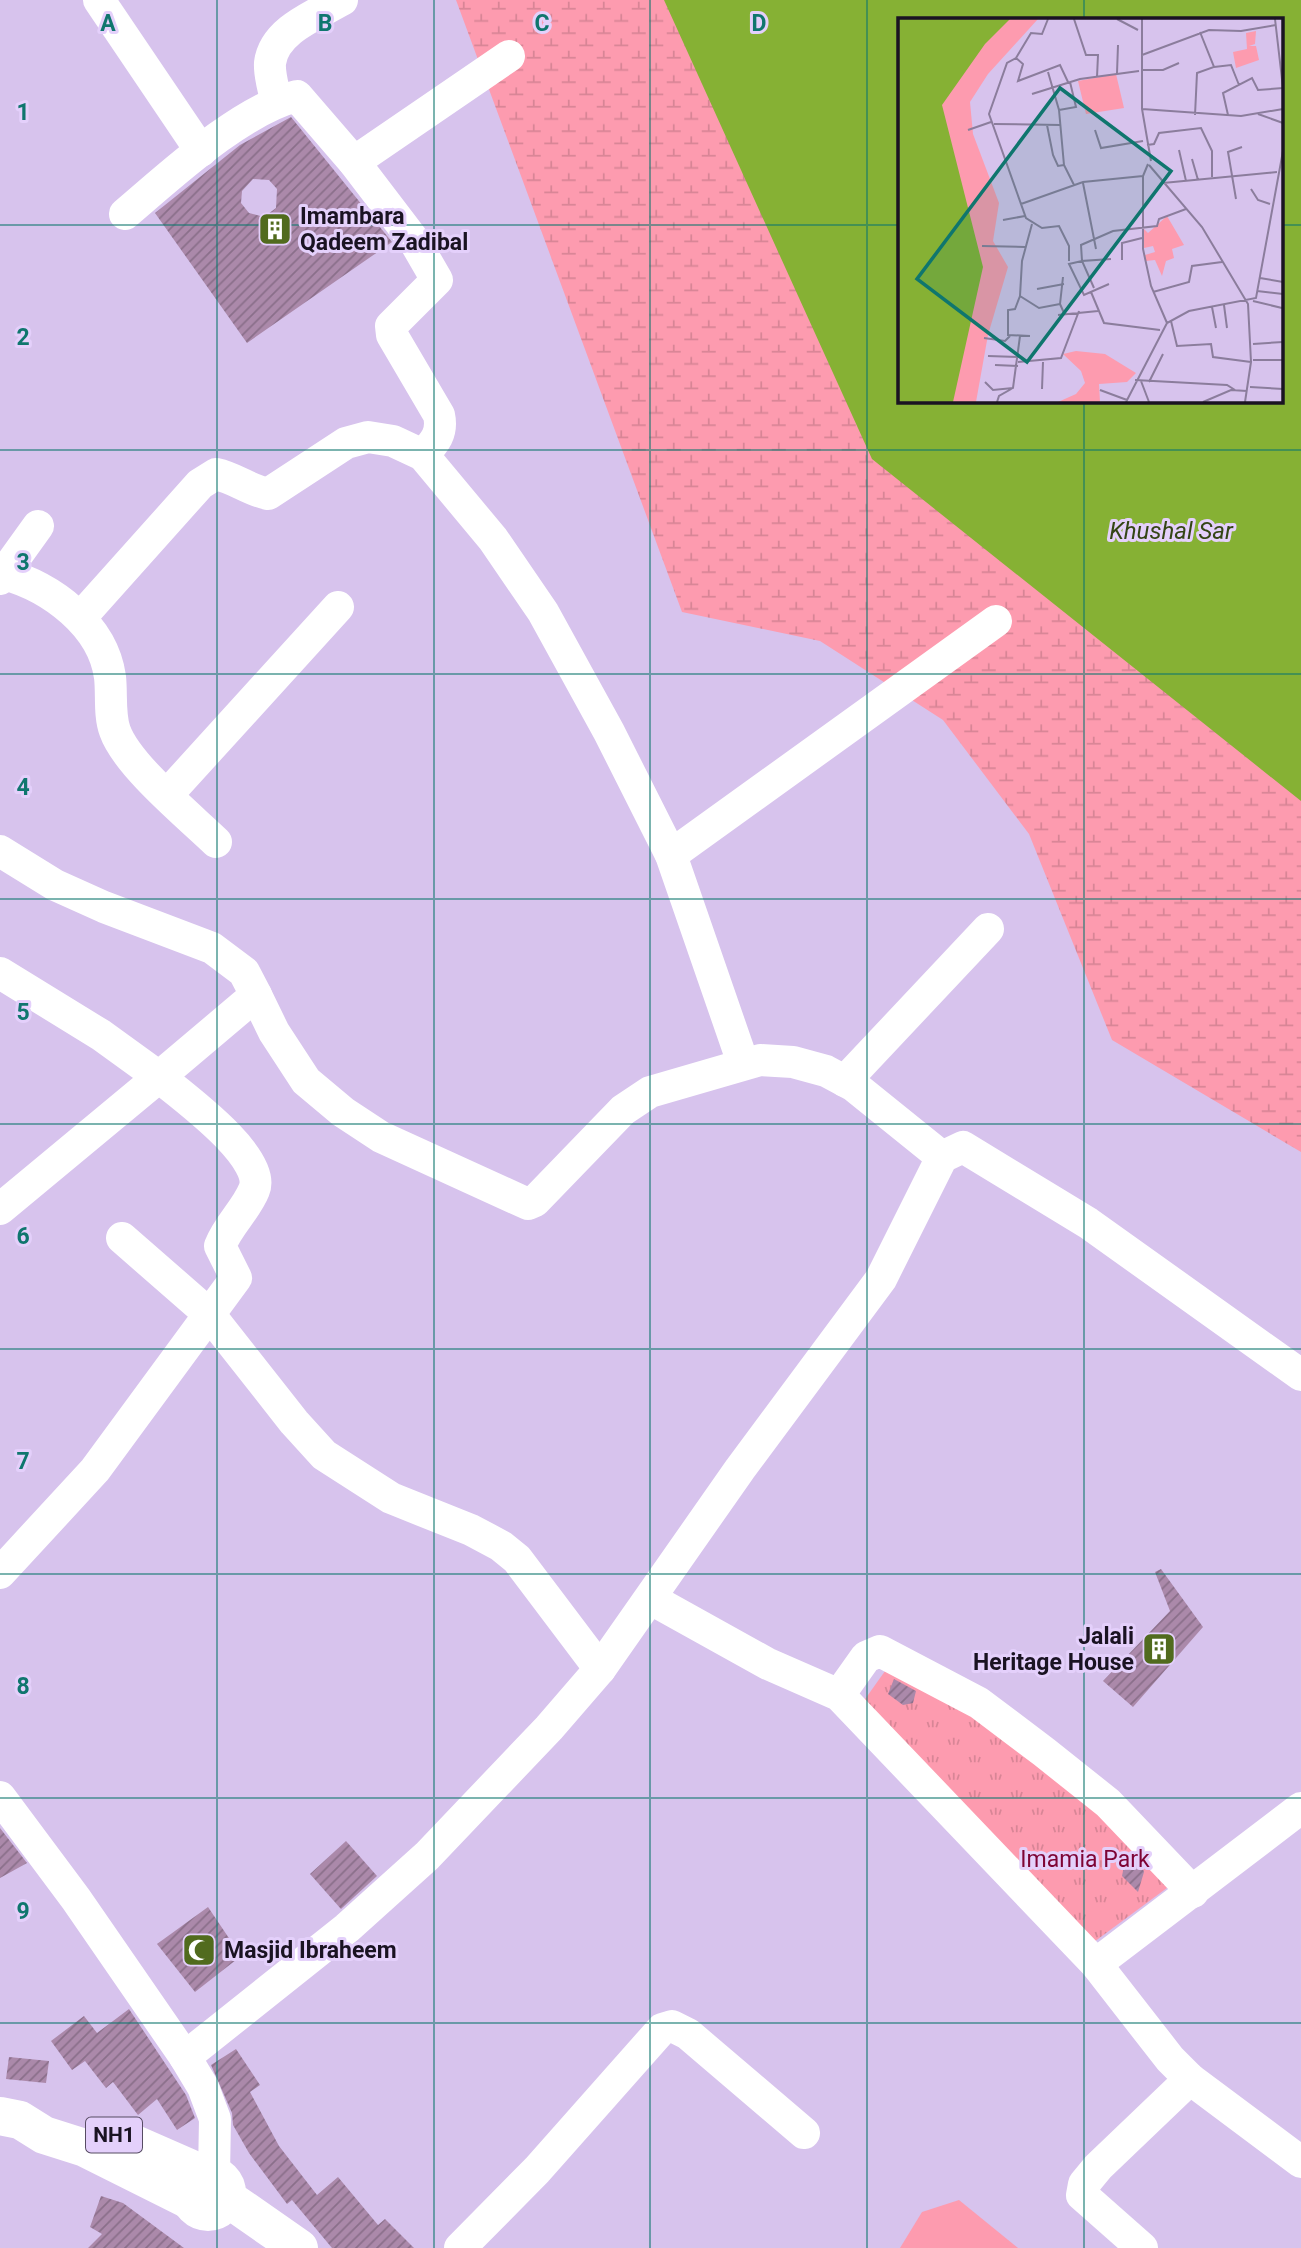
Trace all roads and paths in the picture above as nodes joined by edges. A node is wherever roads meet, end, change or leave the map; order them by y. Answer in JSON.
{"nodes":[{"id":1,"x":99,"y":0,"type":"edge"},
{"id":2,"x":342,"y":0,"type":"edge"},
{"id":3,"x":509,"y":56,"type":"dead end"},
{"id":4,"x":276,"y":102,"type":"junction"},
{"id":5,"x":201,"y":151,"type":"junction"},
{"id":6,"x":354,"y":162,"type":"junction"},
{"id":7,"x":125,"y":214,"type":"dead end"},
{"id":8,"x":423,"y":455,"type":"junction"},
{"id":9,"x":38,"y":526,"type":"dead end"},
{"id":10,"x":2,"y":577,"type":"edge"},
{"id":11,"x":338,"y":607,"type":"dead end"},
{"id":12,"x":80,"y":617,"type":"junction"},
{"id":13,"x":996,"y":621,"type":"dead end"},
{"id":14,"x":167,"y":795,"type":"junction"},
{"id":15,"x":216,"y":842,"type":"dead end"},
{"id":16,"x":0,"y":851,"type":"edge"},
{"id":17,"x":671,"y":855,"type":"junction"},
{"id":18,"x":988,"y":929,"type":"dead end"},
{"id":19,"x":0,"y":973,"type":"edge"},
{"id":20,"x":256,"y":995,"type":"junction"},
{"id":21,"x":743,"y":1063,"type":"junction"},
{"id":22,"x":159,"y":1077,"type":"junction"},
{"id":23,"x":845,"y":1082,"type":"junction"},
{"id":24,"x":942,"y":1157,"type":"junction"},
{"id":25,"x":0,"y":1209,"type":"edge"},
{"id":26,"x":122,"y":1238,"type":"dead end"},
{"id":27,"x":209,"y":1314,"type":"junction"},
{"id":28,"x":1301,"y":1376,"type":"edge"},
{"id":29,"x":0,"y":1573,"type":"edge"},
{"id":30,"x":651,"y":1600,"type":"junction"},
{"id":31,"x":600,"y":1670,"type":"junction"},
{"id":32,"x":839,"y":1695,"type":"junction"},
{"id":33,"x":0,"y":1797,"type":"edge"},
{"id":34,"x":1301,"y":1808,"type":"edge"},
{"id":35,"x":1193,"y":1892,"type":"junction"},
{"id":36,"x":1096,"y":1964,"type":"junction"},
{"id":37,"x":185,"y":2057,"type":"junction"},
{"id":38,"x":1190,"y":2078,"type":"junction"},
{"id":39,"x":10,"y":2118,"type":"edge"},
{"id":40,"x":804,"y":2133,"type":"dead end"},
{"id":41,"x":1301,"y":2162,"type":"edge"},
{"id":42,"x":208,"y":2191,"type":"junction"},
{"id":43,"x":257,"y":2248,"type":"edge"},
{"id":44,"x":299,"y":2248,"type":"edge"},
{"id":45,"x":460,"y":2248,"type":"edge"},
{"id":46,"x":1142,"y":2248,"type":"edge"}],
"edges":[{"from":1,"to":5,"type":"street"},
{"from":2,"to":4,"type":"street"},
{"from":3,"to":6,"type":"street"},
{"from":4,"to":5,"type":"street"},
{"from":4,"to":6,"type":"street"},
{"from":5,"to":7,"type":"street"},
{"from":6,"to":8,"type":"street"},
{"from":8,"to":12,"type":"street"},
{"from":8,"to":17,"type":"street"},
{"from":9,"to":10,"type":"street"},
{"from":10,"to":12,"type":"street"},
{"from":11,"to":14,"type":"street"},
{"from":12,"to":14,"type":"street"},
{"from":13,"to":17,"type":"street"},
{"from":14,"to":15,"type":"street"},
{"from":16,"to":20,"type":"street"},
{"from":17,"to":21,"type":"street"},
{"from":18,"to":23,"type":"street"},
{"from":19,"to":22,"type":"street"},
{"from":20,"to":21,"type":"street"},
{"from":20,"to":22,"type":"street"},
{"from":21,"to":23,"type":"street"},
{"from":22,"to":25,"type":"street"},
{"from":22,"to":27,"type":"street"},
{"from":23,"to":24,"type":"street"},
{"from":24,"to":28,"type":"street"},
{"from":24,"to":30,"type":"street"},
{"from":26,"to":27,"type":"street"},
{"from":27,"to":29,"type":"street"},
{"from":27,"to":31,"type":"street"},
{"from":30,"to":31,"type":"street"},
{"from":30,"to":32,"type":"street"},
{"from":31,"to":37,"type":"street"},
{"from":32,"to":35,"type":"street"},
{"from":32,"to":36,"type":"street"},
{"from":33,"to":37,"type":"street"},
{"from":34,"to":35,"type":"street"},
{"from":35,"to":36,"type":"street"},
{"from":36,"to":38,"type":"street"},
{"from":37,"to":42,"type":"street"},
{"from":38,"to":41,"type":"street"},
{"from":38,"to":46,"type":"street"},
{"from":39,"to":42,"type":"highway","number":"NH1"},
{"from":40,"to":45,"type":"street"},
{"from":42,"to":43,"type":"highway","number":"NH1"},
{"from":42,"to":44,"type":"highway","number":"NH1"}]}
